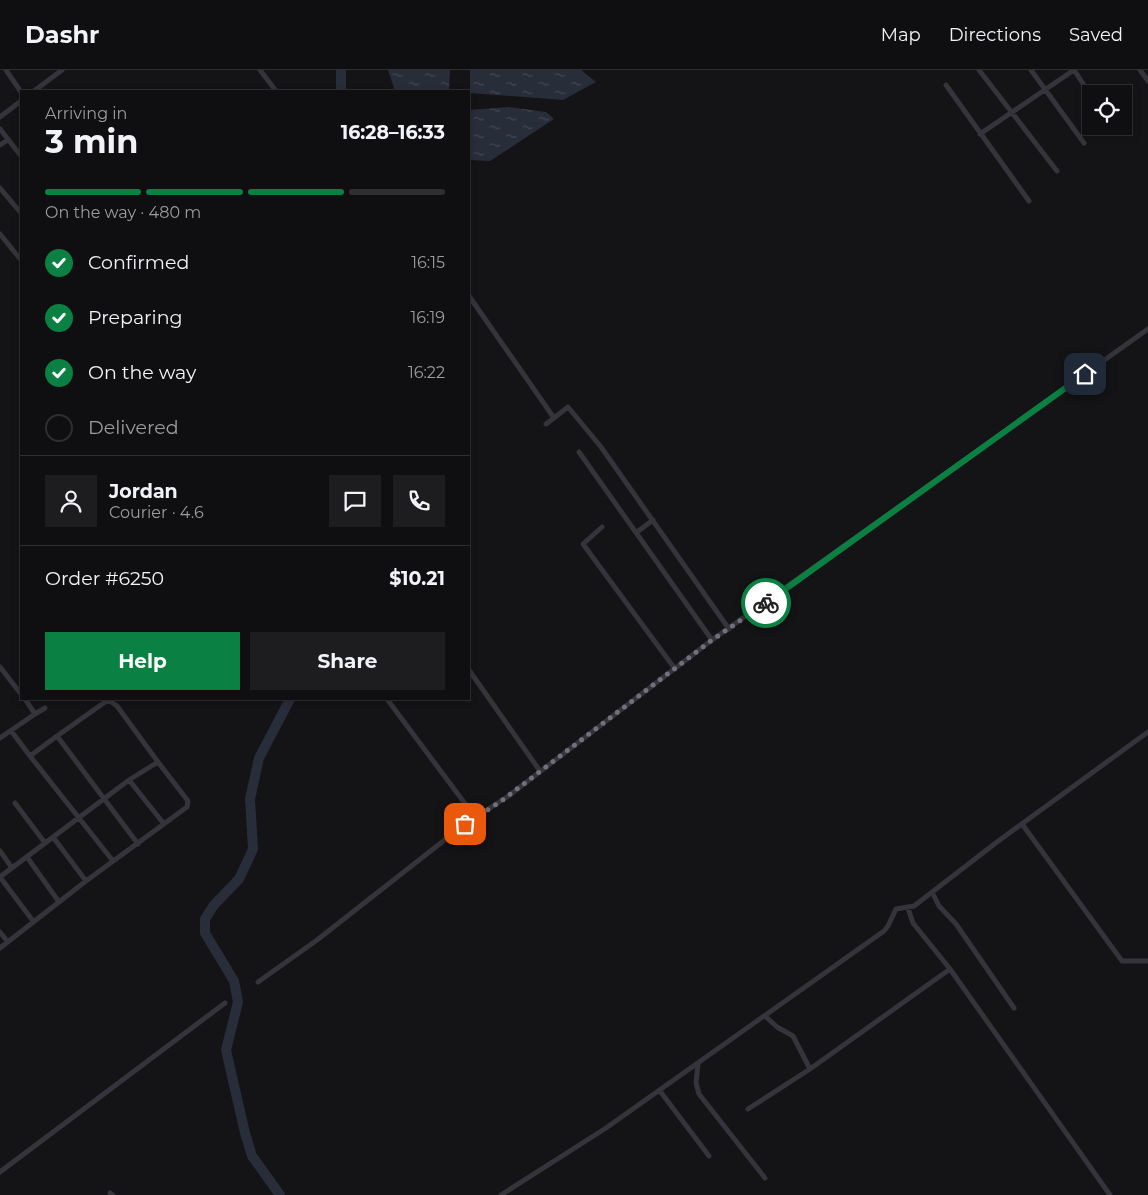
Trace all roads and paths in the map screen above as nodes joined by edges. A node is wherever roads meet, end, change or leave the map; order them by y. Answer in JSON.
{"nodes":[{"id":1,"x":6,"y":70,"type":"edge"},
{"id":2,"x":62,"y":70,"type":"edge"},
{"id":3,"x":260,"y":70,"type":"edge"},
{"id":4,"x":979,"y":70,"type":"edge"},
{"id":5,"x":1031,"y":70,"type":"edge"},
{"id":6,"x":1074,"y":70,"type":"edge"},
{"id":7,"x":1140,"y":70,"type":"edge"},
{"id":8,"x":1148,"y":81,"type":"edge"},
{"id":9,"x":946,"y":85,"type":"dead end"},
{"id":10,"x":1084,"y":85,"type":"edge"},
{"id":11,"x":35,"y":90,"type":"edge"},
{"id":12,"x":275,"y":90,"type":"edge"},
{"id":13,"x":1046,"y":90,"type":"junction"},
{"id":14,"x":20,"y":91,"type":"edge"},
{"id":15,"x":20,"y":102,"type":"edge"},
{"id":16,"x":1011,"y":112,"type":"junction"},
{"id":17,"x":0,"y":117,"type":"edge"},
{"id":18,"x":0,"y":129,"type":"edge"},
{"id":19,"x":980,"y":134,"type":"junction"},
{"id":20,"x":8,"y":140,"type":"junction"},
{"id":21,"x":1084,"y":143,"type":"dead end"},
{"id":22,"x":0,"y":146,"type":"edge"},
{"id":23,"x":20,"y":155,"type":"edge"},
{"id":24,"x":1057,"y":171,"type":"dead end"},
{"id":25,"x":0,"y":188,"type":"edge"},
{"id":26,"x":1029,"y":201,"type":"dead end"},
{"id":27,"x":20,"y":212,"type":"edge"},
{"id":28,"x":0,"y":234,"type":"edge"},
{"id":29,"x":20,"y":259,"type":"edge"},
{"id":30,"x":470,"y":297,"type":"edge"},
{"id":31,"x":1148,"y":329,"type":"edge"},
{"id":32,"x":554,"y":418,"type":"junction"},
{"id":33,"x":546,"y":424,"type":"dead end"},
{"id":34,"x":579,"y":452,"type":"dead end"},
{"id":35,"x":652,"y":520,"type":"junction"},
{"id":36,"x":602,"y":528,"type":"dead end"},
{"id":37,"x":636,"y":532,"type":"junction"},
{"id":38,"x":729,"y":629,"type":"junction"},
{"id":39,"x":712,"y":640,"type":"junction"},
{"id":40,"x":0,"y":667,"type":"edge"},
{"id":41,"x":675,"y":669,"type":"junction"},
{"id":42,"x":470,"y":671,"type":"edge"},
{"id":43,"x":20,"y":693,"type":"edge"},
{"id":44,"x":26,"y":700,"type":"edge"},
{"id":45,"x":388,"y":700,"type":"edge"},
{"id":46,"x":45,"y":708,"type":"dead end"},
{"id":47,"x":35,"y":714,"type":"junction"},
{"id":48,"x":12,"y":732,"type":"junction"},
{"id":49,"x":1148,"y":732,"type":"edge"},
{"id":50,"x":57,"y":736,"type":"junction"},
{"id":51,"x":0,"y":738,"type":"edge"},
{"id":52,"x":30,"y":756,"type":"junction"},
{"id":53,"x":158,"y":762,"type":"junction"},
{"id":54,"x":540,"y":771,"type":"junction"},
{"id":55,"x":130,"y":780,"type":"junction"},
{"id":56,"x":104,"y":799,"type":"junction"},
{"id":57,"x":15,"y":803,"type":"dead end"},
{"id":58,"x":80,"y":817,"type":"junction"},
{"id":59,"x":475,"y":817,"type":"junction"},
{"id":60,"x":164,"y":824,"type":"junction"},
{"id":61,"x":1022,"y":824,"type":"junction"},
{"id":62,"x":53,"y":837,"type":"junction"},
{"id":63,"x":45,"y":844,"type":"junction"},
{"id":64,"x":138,"y":844,"type":"junction"},
{"id":65,"x":0,"y":851,"type":"edge"},
{"id":66,"x":27,"y":857,"type":"junction"},
{"id":67,"x":112,"y":861,"type":"junction"},
{"id":68,"x":12,"y":868,"type":"junction"},
{"id":69,"x":0,"y":877,"type":"edge"},
{"id":70,"x":86,"y":881,"type":"junction"},
{"id":71,"x":932,"y":892,"type":"junction"},
{"id":72,"x":59,"y":902,"type":"junction"},
{"id":73,"x":908,"y":908,"type":"junction"},
{"id":74,"x":33,"y":922,"type":"junction"},
{"id":75,"x":0,"y":932,"type":"edge"},
{"id":76,"x":7,"y":941,"type":"junction"},
{"id":77,"x":0,"y":948,"type":"edge"},
{"id":78,"x":1148,"y":961,"type":"edge"},
{"id":79,"x":950,"y":969,"type":"junction"},
{"id":80,"x":258,"y":982,"type":"dead end"},
{"id":81,"x":225,"y":1003,"type":"dead end"},
{"id":82,"x":1014,"y":1008,"type":"dead end"},
{"id":83,"x":765,"y":1016,"type":"junction"},
{"id":84,"x":698,"y":1064,"type":"junction"},
{"id":85,"x":810,"y":1069,"type":"junction"},
{"id":86,"x":660,"y":1090,"type":"junction"},
{"id":87,"x":748,"y":1109,"type":"dead end"},
{"id":88,"x":709,"y":1156,"type":"dead end"},
{"id":89,"x":0,"y":1172,"type":"edge"},
{"id":90,"x":765,"y":1178,"type":"dead end"},
{"id":91,"x":501,"y":1195,"type":"edge"},
{"id":92,"x":1110,"y":1195,"type":"edge"}],
"edges":[{"from":1,"to":14,"type":"street"},
{"from":2,"to":11,"type":"street"},
{"from":3,"to":12,"type":"street"},
{"from":4,"to":16,"type":"street"},
{"from":5,"to":13,"type":"street"},
{"from":6,"to":10,"type":"street"},
{"from":6,"to":13,"type":"street"},
{"from":7,"to":8,"type":"street"},
{"from":9,"to":19,"type":"street"},
{"from":13,"to":16,"type":"street"},
{"from":13,"to":21,"type":"street"},
{"from":15,"to":17,"type":"street"},
{"from":16,"to":19,"type":"street"},
{"from":16,"to":24,"type":"street"},
{"from":18,"to":20,"type":"street"},
{"from":19,"to":26,"type":"street"},
{"from":20,"to":22,"type":"street"},
{"from":20,"to":23,"type":"street"},
{"from":25,"to":27,"type":"street"},
{"from":28,"to":29,"type":"street"},
{"from":30,"to":32,"type":"street"},
{"from":31,"to":38,"type":"street"},
{"from":32,"to":33,"type":"street"},
{"from":32,"to":35,"type":"street"},
{"from":34,"to":37,"type":"street"},
{"from":35,"to":37,"type":"street"},
{"from":35,"to":38,"type":"street"},
{"from":36,"to":41,"type":"street"},
{"from":37,"to":39,"type":"street"},
{"from":38,"to":39,"type":"street"},
{"from":39,"to":41,"type":"street"},
{"from":40,"to":43,"type":"street"},
{"from":41,"to":54,"type":"street"},
{"from":42,"to":54,"type":"street"},
{"from":44,"to":47,"type":"street"},
{"from":45,"to":59,"type":"street"},
{"from":46,"to":47,"type":"street"},
{"from":47,"to":48,"type":"street"},
{"from":48,"to":51,"type":"street"},
{"from":48,"to":52,"type":"street"},
{"from":49,"to":61,"type":"street"},
{"from":50,"to":52,"type":"street"},
{"from":50,"to":53,"type":"street"},
{"from":50,"to":56,"type":"street"},
{"from":52,"to":58,"type":"street"},
{"from":53,"to":55,"type":"street"},
{"from":53,"to":60,"type":"street"},
{"from":54,"to":59,"type":"street"},
{"from":55,"to":56,"type":"street"},
{"from":55,"to":60,"type":"street"},
{"from":56,"to":58,"type":"street"},
{"from":56,"to":64,"type":"street"},
{"from":57,"to":63,"type":"street"},
{"from":58,"to":62,"type":"street"},
{"from":58,"to":67,"type":"street"},
{"from":59,"to":80,"type":"street"},
{"from":60,"to":64,"type":"street"},
{"from":61,"to":71,"type":"street"},
{"from":61,"to":78,"type":"street"},
{"from":62,"to":63,"type":"street"},
{"from":62,"to":70,"type":"street"},
{"from":63,"to":66,"type":"street"},
{"from":64,"to":67,"type":"street"},
{"from":65,"to":68,"type":"street"},
{"from":66,"to":68,"type":"street"},
{"from":66,"to":72,"type":"street"},
{"from":67,"to":70,"type":"street"},
{"from":68,"to":69,"type":"street"},
{"from":69,"to":74,"type":"street"},
{"from":70,"to":72,"type":"street"},
{"from":71,"to":73,"type":"street"},
{"from":71,"to":82,"type":"street"},
{"from":72,"to":74,"type":"street"},
{"from":73,"to":79,"type":"street"},
{"from":73,"to":83,"type":"street"},
{"from":74,"to":76,"type":"street"},
{"from":75,"to":76,"type":"street"},
{"from":76,"to":77,"type":"street"},
{"from":79,"to":85,"type":"street"},
{"from":79,"to":92,"type":"street"},
{"from":81,"to":89,"type":"street"},
{"from":83,"to":84,"type":"street"},
{"from":83,"to":85,"type":"street"},
{"from":84,"to":86,"type":"street"},
{"from":84,"to":90,"type":"street"},
{"from":85,"to":87,"type":"street"},
{"from":86,"to":88,"type":"street"},
{"from":86,"to":91,"type":"street"}]}
